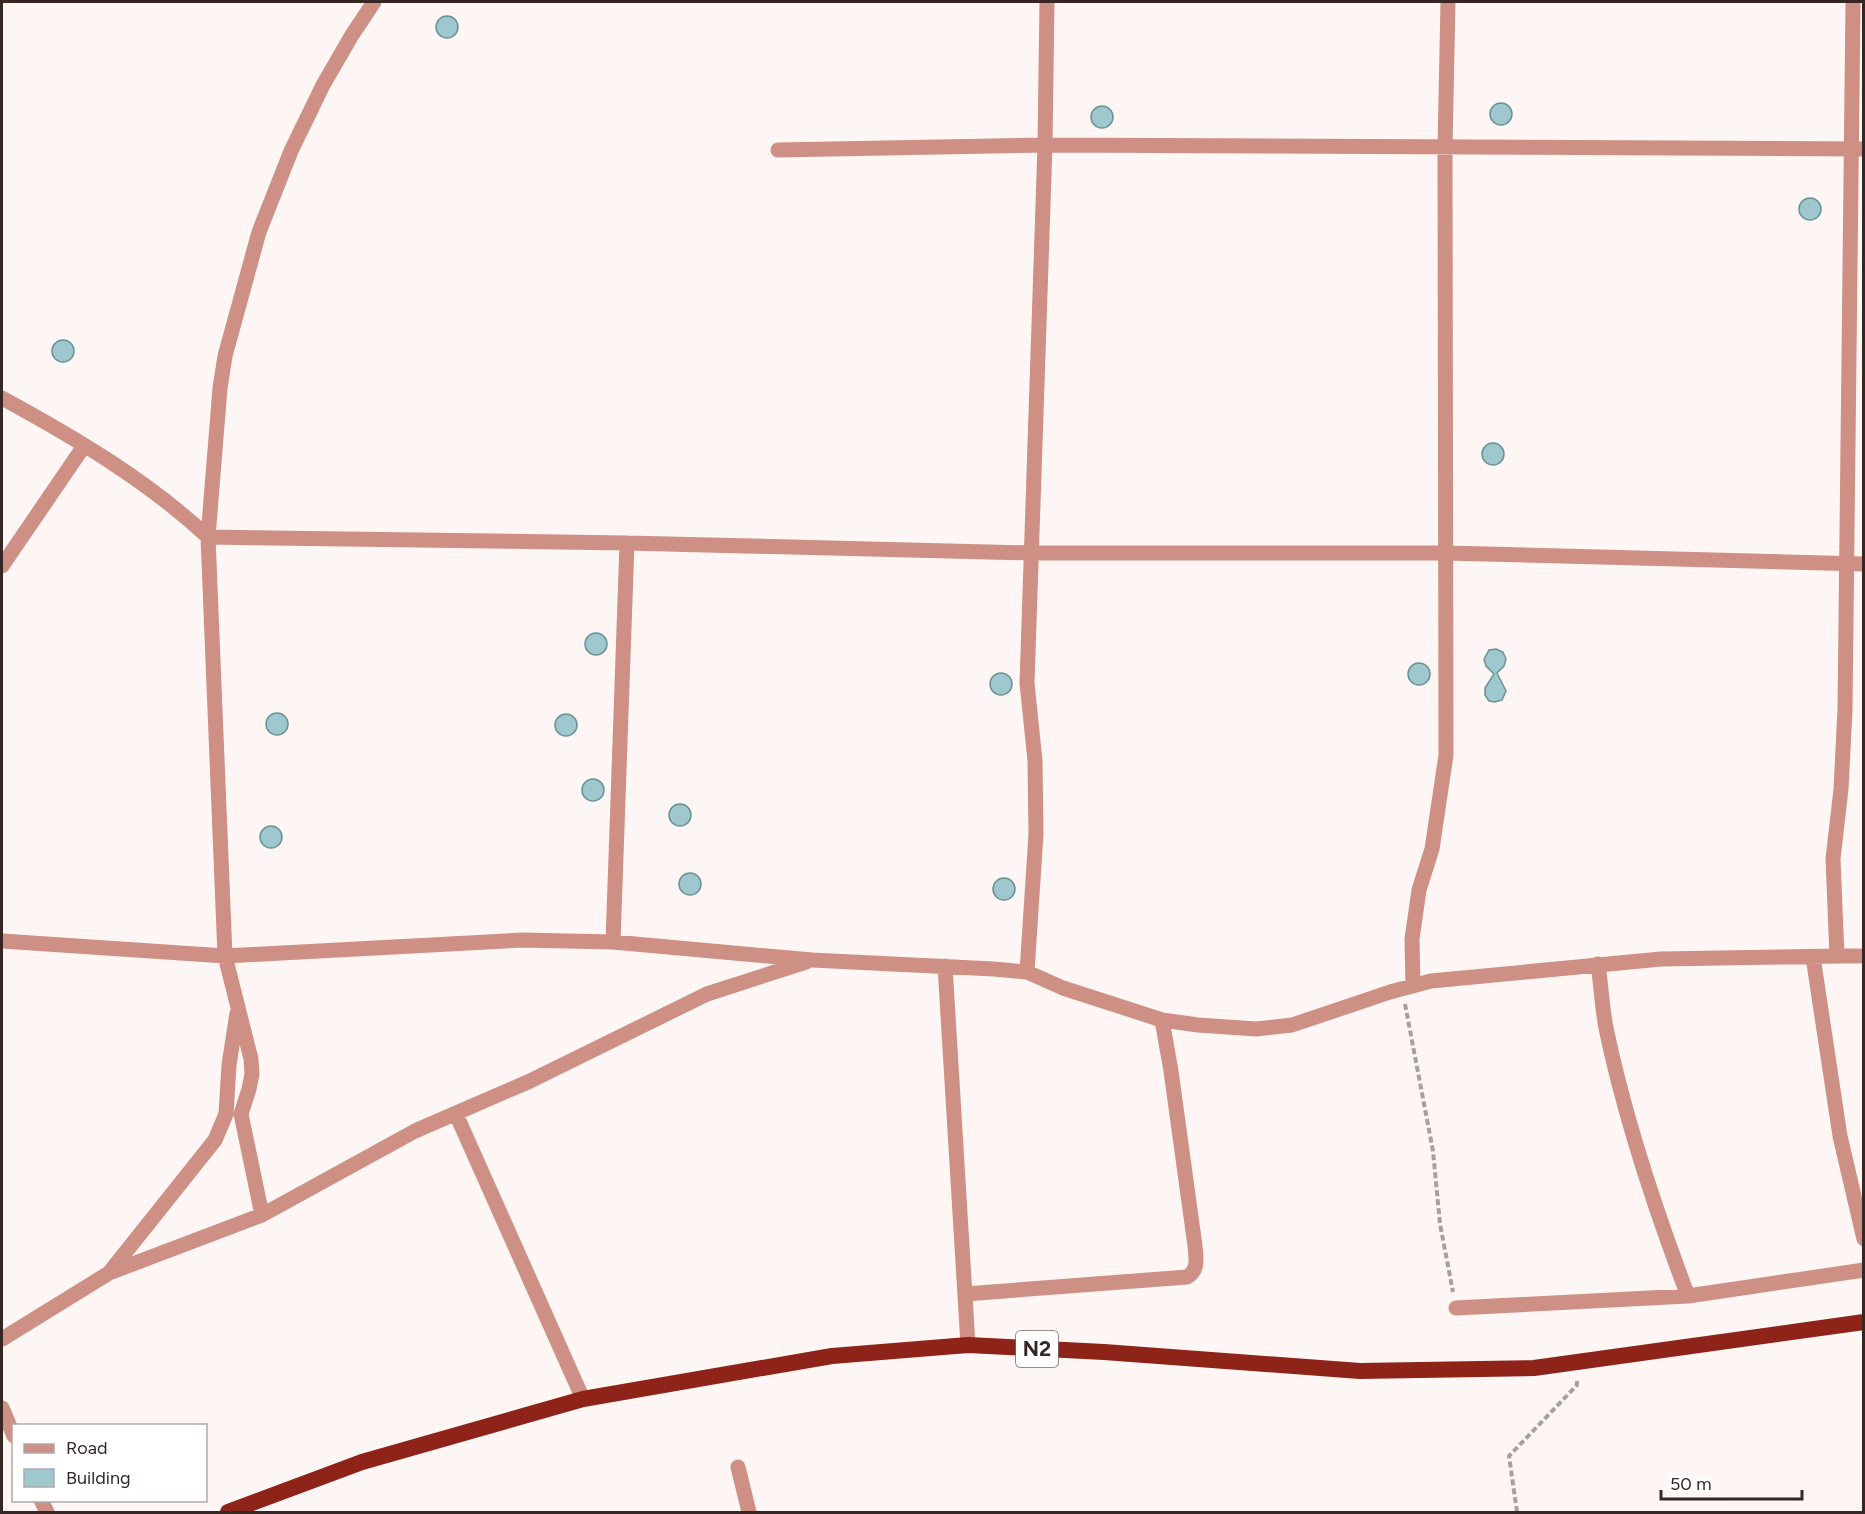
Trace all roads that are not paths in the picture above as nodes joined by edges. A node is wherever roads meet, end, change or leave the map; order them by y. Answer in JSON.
{"nodes":[{"id":1,"x":374,"y":2,"type":"edge"},
{"id":2,"x":1047,"y":2,"type":"edge"},
{"id":3,"x":1448,"y":2,"type":"edge"},
{"id":4,"x":1853,"y":2,"type":"edge"},
{"id":5,"x":1045,"y":145,"type":"junction"},
{"id":6,"x":1445,"y":147,"type":"junction"},
{"id":7,"x":1858,"y":149,"type":"edge"},
{"id":8,"x":778,"y":150,"type":"dead end"},
{"id":9,"x":2,"y":398,"type":"edge"},
{"id":10,"x":84,"y":446,"type":"junction"},
{"id":11,"x":208,"y":537,"type":"junction"},
{"id":12,"x":627,"y":543,"type":"junction"},
{"id":13,"x":1033,"y":553,"type":"junction"},
{"id":14,"x":1446,"y":553,"type":"junction"},
{"id":15,"x":1845,"y":564,"type":"junction"},
{"id":16,"x":1863,"y":564,"type":"edge"},
{"id":17,"x":2,"y":566,"type":"edge"},
{"id":18,"x":2,"y":941,"type":"edge"},
{"id":19,"x":613,"y":942,"type":"junction"},
{"id":20,"x":225,"y":956,"type":"junction"},
{"id":21,"x":1837,"y":956,"type":"junction"},
{"id":22,"x":1863,"y":956,"type":"edge"},
{"id":23,"x":1813,"y":957,"type":"junction"},
{"id":24,"x":812,"y":960,"type":"junction"},
{"id":25,"x":1598,"y":964,"type":"junction"},
{"id":26,"x":945,"y":966,"type":"junction"},
{"id":27,"x":1027,"y":972,"type":"junction"},
{"id":28,"x":1407,"y":987,"type":"junction"},
{"id":29,"x":238,"y":1007,"type":"junction"},
{"id":30,"x":1162,"y":1020,"type":"junction"},
{"id":31,"x":225,"y":1113,"type":"junction"},
{"id":32,"x":241,"y":1114,"type":"junction"},
{"id":33,"x":456,"y":1114,"type":"junction"},
{"id":34,"x":261,"y":1215,"type":"junction"},
{"id":35,"x":1863,"y":1239,"type":"edge"},
{"id":36,"x":1863,"y":1270,"type":"edge"},
{"id":37,"x":109,"y":1273,"type":"junction"},
{"id":38,"x":965,"y":1293,"type":"junction"},
{"id":39,"x":1688,"y":1296,"type":"junction"},
{"id":40,"x":1456,"y":1308,"type":"road end"},
{"id":41,"x":1863,"y":1322,"type":"edge"},
{"id":42,"x":2,"y":1339,"type":"edge"},
{"id":43,"x":968,"y":1346,"type":"junction"},
{"id":44,"x":583,"y":1399,"type":"junction"},
{"id":45,"x":2,"y":1408,"type":"edge"},
{"id":46,"x":12,"y":1431,"type":"edge"},
{"id":47,"x":738,"y":1467,"type":"dead end"},
{"id":48,"x":228,"y":1512,"type":"edge"},
{"id":49,"x":750,"y":1512,"type":"edge"}],
"edges":[{"from":1,"to":11,"type":"street"},
{"from":2,"to":5,"type":"street"},
{"from":3,"to":6,"type":"street"},
{"from":4,"to":7,"type":"street"},
{"from":5,"to":6,"type":"street"},
{"from":5,"to":8,"type":"street"},
{"from":5,"to":13,"type":"street"},
{"from":6,"to":7,"type":"street"},
{"from":6,"to":14,"type":"street"},
{"from":7,"to":15,"type":"street"},
{"from":9,"to":10,"type":"street"},
{"from":10,"to":11,"type":"street"},
{"from":10,"to":17,"type":"street"},
{"from":11,"to":12,"type":"street"},
{"from":11,"to":20,"type":"street"},
{"from":12,"to":13,"type":"street"},
{"from":12,"to":19,"type":"street"},
{"from":13,"to":14,"type":"street"},
{"from":13,"to":27,"type":"street"},
{"from":14,"to":15,"type":"street"},
{"from":14,"to":28,"type":"street"},
{"from":15,"to":16,"type":"street"},
{"from":15,"to":21,"type":"street"},
{"from":18,"to":20,"type":"street"},
{"from":19,"to":20,"type":"street"},
{"from":19,"to":24,"type":"street"},
{"from":20,"to":29,"type":"street"},
{"from":21,"to":22,"type":"street"},
{"from":21,"to":23,"type":"street"},
{"from":23,"to":25,"type":"street"},
{"from":23,"to":35,"type":"street"},
{"from":24,"to":26,"type":"street"},
{"from":24,"to":33,"type":"street"},
{"from":25,"to":28,"type":"street"},
{"from":25,"to":39,"type":"street"},
{"from":26,"to":27,"type":"street"},
{"from":26,"to":38,"type":"street"},
{"from":27,"to":30,"type":"street"},
{"from":28,"to":30,"type":"street"},
{"from":29,"to":31,"type":"street"},
{"from":29,"to":32,"type":"street"},
{"from":30,"to":38,"type":"street"},
{"from":31,"to":32,"type":"street"},
{"from":31,"to":37,"type":"street"},
{"from":32,"to":34,"type":"street"},
{"from":33,"to":34,"type":"street"},
{"from":33,"to":44,"type":"street"},
{"from":34,"to":37,"type":"street"},
{"from":36,"to":39,"type":"street"},
{"from":37,"to":42,"type":"street"},
{"from":38,"to":43,"type":"street"},
{"from":39,"to":40,"type":"street"},
{"from":41,"to":43,"type":"highway","number":"N2"},
{"from":43,"to":44,"type":"highway","number":"N2"},
{"from":44,"to":48,"type":"highway","number":"N2"},
{"from":45,"to":46,"type":"street"},
{"from":47,"to":49,"type":"street"}]}
